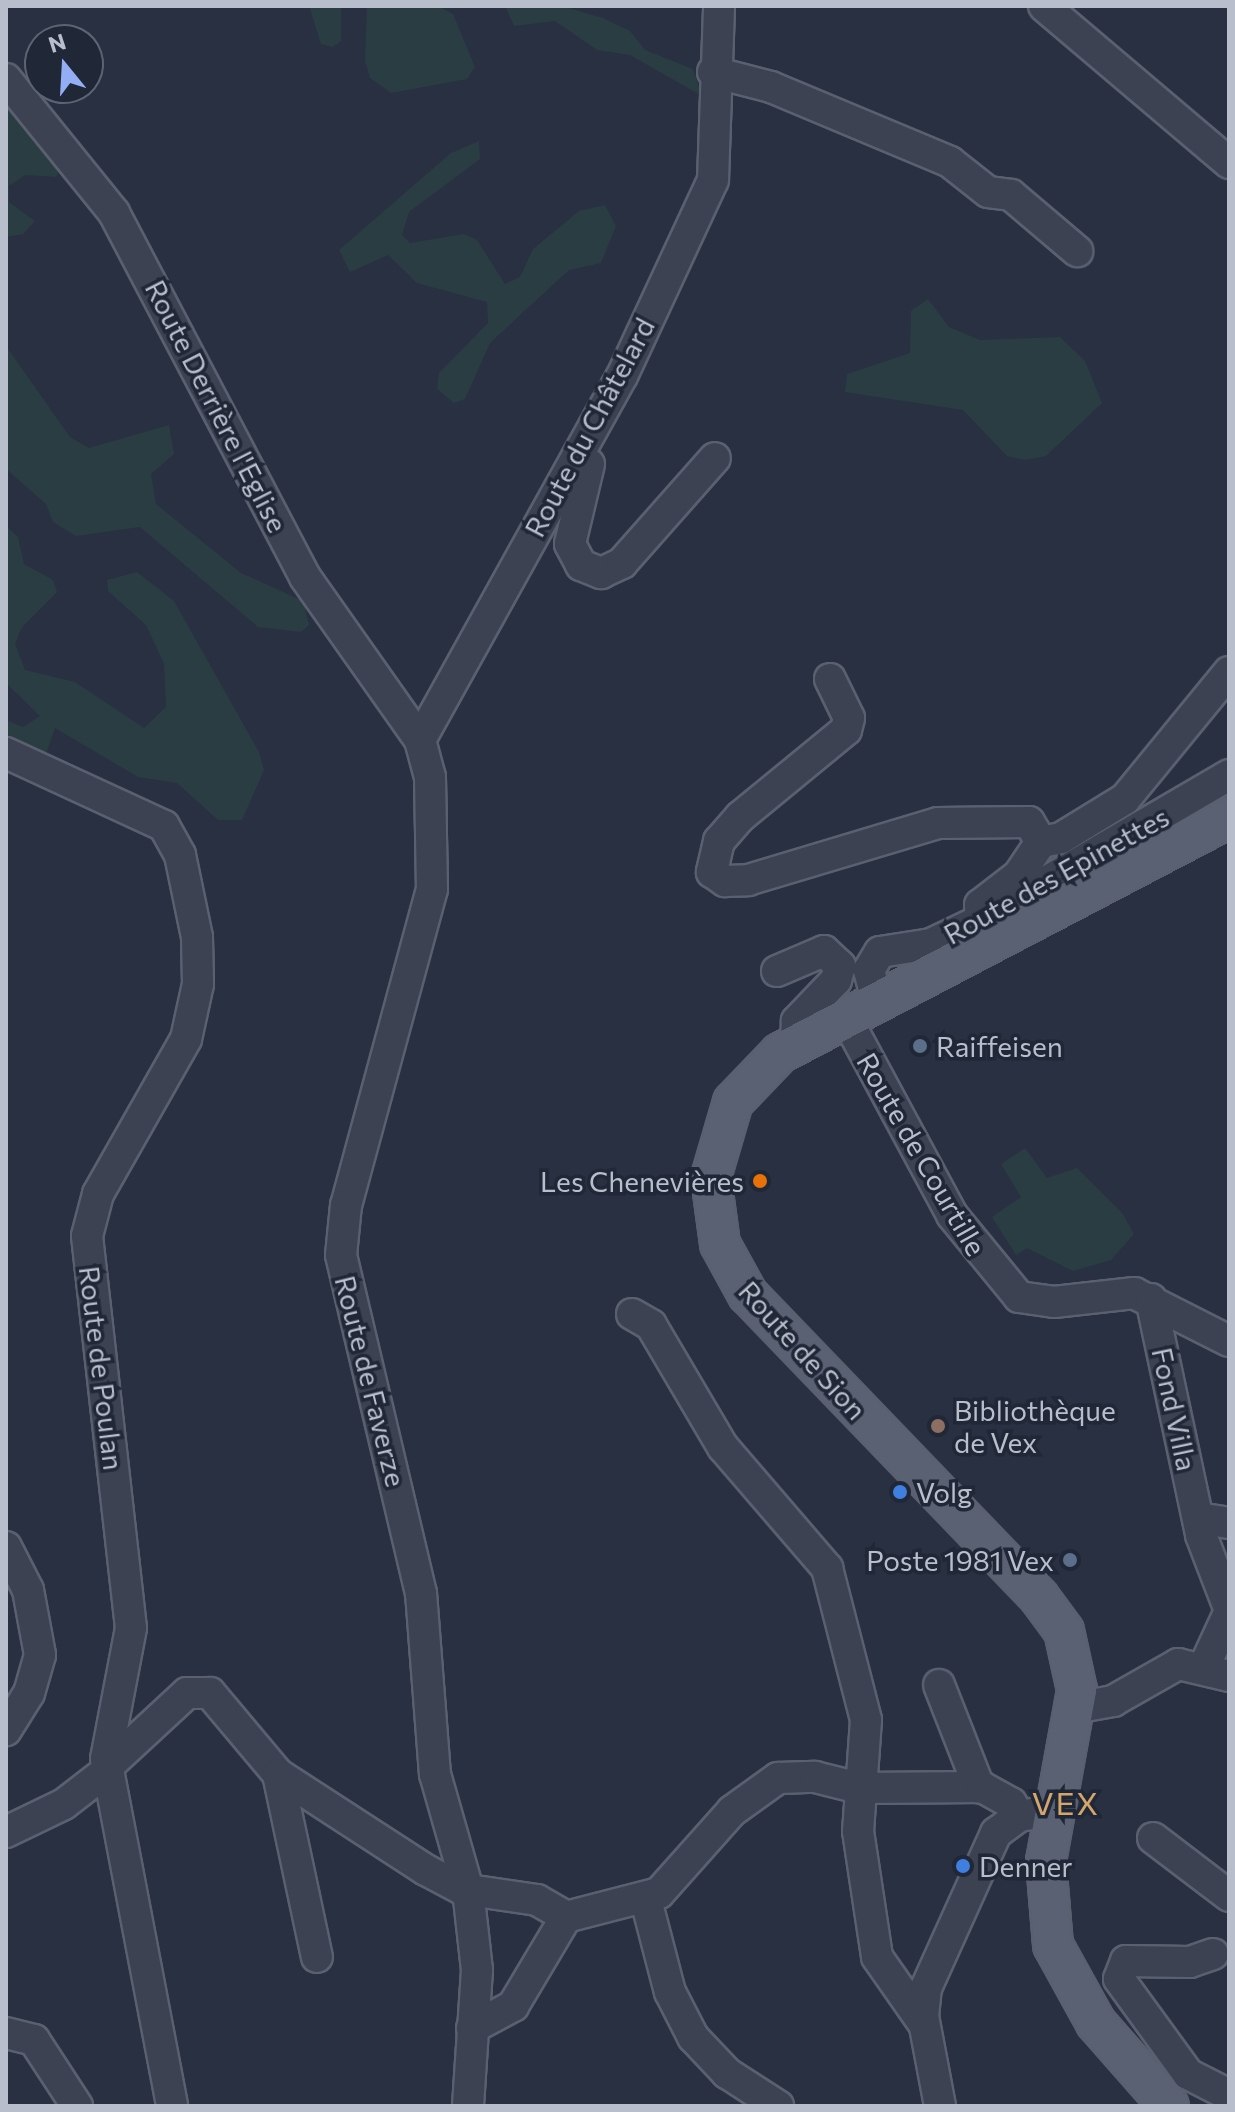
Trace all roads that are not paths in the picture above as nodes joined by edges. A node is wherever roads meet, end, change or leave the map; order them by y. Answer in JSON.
{"nodes":[{"id":1,"x":719,"y":6,"type":"edge"},
{"id":2,"x":1044,"y":6,"type":"edge"},
{"id":3,"x":713,"y":72,"type":"junction"},
{"id":4,"x":6,"y":79,"type":"edge"},
{"id":5,"x":1229,"y":163,"type":"edge"},
{"id":6,"x":1077,"y":251,"type":"dead end"},
{"id":7,"x":589,"y":431,"type":"junction"},
{"id":8,"x":715,"y":458,"type":"dead end"},
{"id":9,"x":1229,"y":672,"type":"edge"},
{"id":10,"x":830,"y":679,"type":"dead end"},
{"id":11,"x":420,"y":740,"type":"junction"},
{"id":12,"x":6,"y":753,"type":"edge"},
{"id":13,"x":1229,"y":775,"type":"edge"},
{"id":14,"x":1229,"y":818,"type":"edge"},
{"id":15,"x":1041,"y":842,"type":"junction"},
{"id":16,"x":981,"y":920,"type":"junction"},
{"id":17,"x":777,"y":971,"type":"dead end"},
{"id":18,"x":861,"y":1008,"type":"junction"},
{"id":19,"x":796,"y":1043,"type":"junction"},
{"id":20,"x":1151,"y":1299,"type":"junction"},
{"id":21,"x":632,"y":1314,"type":"dead end"},
{"id":22,"x":1229,"y":1341,"type":"edge"},
{"id":23,"x":1198,"y":1518,"type":"junction"},
{"id":24,"x":1229,"y":1523,"type":"edge"},
{"id":25,"x":6,"y":1547,"type":"edge"},
{"id":26,"x":1229,"y":1610,"type":"edge"},
{"id":27,"x":1217,"y":1671,"type":"edge"},
{"id":28,"x":939,"y":1685,"type":"dead end"},
{"id":29,"x":1074,"y":1708,"type":"junction"},
{"id":30,"x":6,"y":1730,"type":"edge"},
{"id":31,"x":108,"y":1768,"type":"junction"},
{"id":32,"x":278,"y":1774,"type":"junction"},
{"id":33,"x":979,"y":1787,"type":"junction"},
{"id":34,"x":859,"y":1788,"type":"junction"},
{"id":35,"x":1036,"y":1815,"type":"junction"},
{"id":36,"x":6,"y":1832,"type":"edge"},
{"id":37,"x":1153,"y":1838,"type":"dead end"},
{"id":38,"x":468,"y":1890,"type":"junction"},
{"id":39,"x":1229,"y":1896,"type":"edge"},
{"id":40,"x":646,"y":1900,"type":"junction"},
{"id":41,"x":566,"y":1917,"type":"junction"},
{"id":42,"x":322,"y":1942,"type":"dead end"},
{"id":43,"x":1213,"y":1954,"type":"dead end"},
{"id":44,"x":924,"y":2024,"type":"junction"},
{"id":45,"x":472,"y":2028,"type":"junction"},
{"id":46,"x":6,"y":2033,"type":"edge"},
{"id":47,"x":1229,"y":2095,"type":"edge"},
{"id":48,"x":77,"y":2106,"type":"edge"},
{"id":49,"x":172,"y":2106,"type":"edge"},
{"id":50,"x":468,"y":2106,"type":"edge"},
{"id":51,"x":778,"y":2106,"type":"edge"},
{"id":52,"x":940,"y":2106,"type":"edge"},
{"id":53,"x":1169,"y":2106,"type":"edge"}],
"edges":[{"from":1,"to":3,"type":"street","name":"Route du Châtelard"},
{"from":2,"to":5,"type":"street"},
{"from":3,"to":6,"type":"street"},
{"from":3,"to":7,"type":"street","name":"Route du Châtelard"},
{"from":4,"to":11,"type":"street","name":"Route Derrière l'Eglise"},
{"from":7,"to":8,"type":"street"},
{"from":7,"to":11,"type":"street","name":"Route du Châtelard"},
{"from":9,"to":15,"type":"street"},
{"from":10,"to":15,"type":"street"},
{"from":11,"to":38,"type":"street","name":"Route de Faverze"},
{"from":12,"to":31,"type":"street","name":"Route de Poulan"},
{"from":13,"to":16,"type":"street","name":"Route des Epinettes"},
{"from":14,"to":18,"type":"main road","name":"Route de Sion"},
{"from":15,"to":16,"type":"street"},
{"from":16,"to":18,"type":"street","name":"Route des Epinettes"},
{"from":17,"to":19,"type":"street"},
{"from":18,"to":19,"type":"main road","name":"Route de Sion"},
{"from":18,"to":20,"type":"street","name":"Route de Courtille"},
{"from":19,"to":29,"type":"main road","name":"Route de Sion"},
{"from":20,"to":22,"type":"street","name":"Route de Courtille"},
{"from":20,"to":23,"type":"street","name":"Fond Villa"},
{"from":21,"to":34,"type":"street"},
{"from":23,"to":24,"type":"street"},
{"from":23,"to":26,"type":"street","name":"Fond Villa"},
{"from":25,"to":30,"type":"street"},
{"from":26,"to":27,"type":"street","name":"Fond Villa"},
{"from":27,"to":29,"type":"street","name":"Fond Villa"},
{"from":28,"to":33,"type":"street"},
{"from":29,"to":35,"type":"main road","name":"Route de Sion"},
{"from":31,"to":32,"type":"street"},
{"from":31,"to":36,"type":"street"},
{"from":31,"to":49,"type":"street","name":"Route de Poulan"},
{"from":32,"to":38,"type":"street"},
{"from":32,"to":42,"type":"street"},
{"from":33,"to":34,"type":"street"},
{"from":33,"to":35,"type":"street"},
{"from":34,"to":40,"type":"street"},
{"from":34,"to":44,"type":"street"},
{"from":35,"to":44,"type":"street"},
{"from":35,"to":53,"type":"main road","name":"Route de Sion"},
{"from":37,"to":39,"type":"street"},
{"from":38,"to":41,"type":"street"},
{"from":38,"to":45,"type":"street","name":"Route de Faverze"},
{"from":40,"to":41,"type":"street"},
{"from":40,"to":51,"type":"street"},
{"from":41,"to":45,"type":"street"},
{"from":43,"to":47,"type":"street"},
{"from":44,"to":52,"type":"street"},
{"from":45,"to":50,"type":"street","name":"Route de Faverze"},
{"from":46,"to":48,"type":"street"}]}
